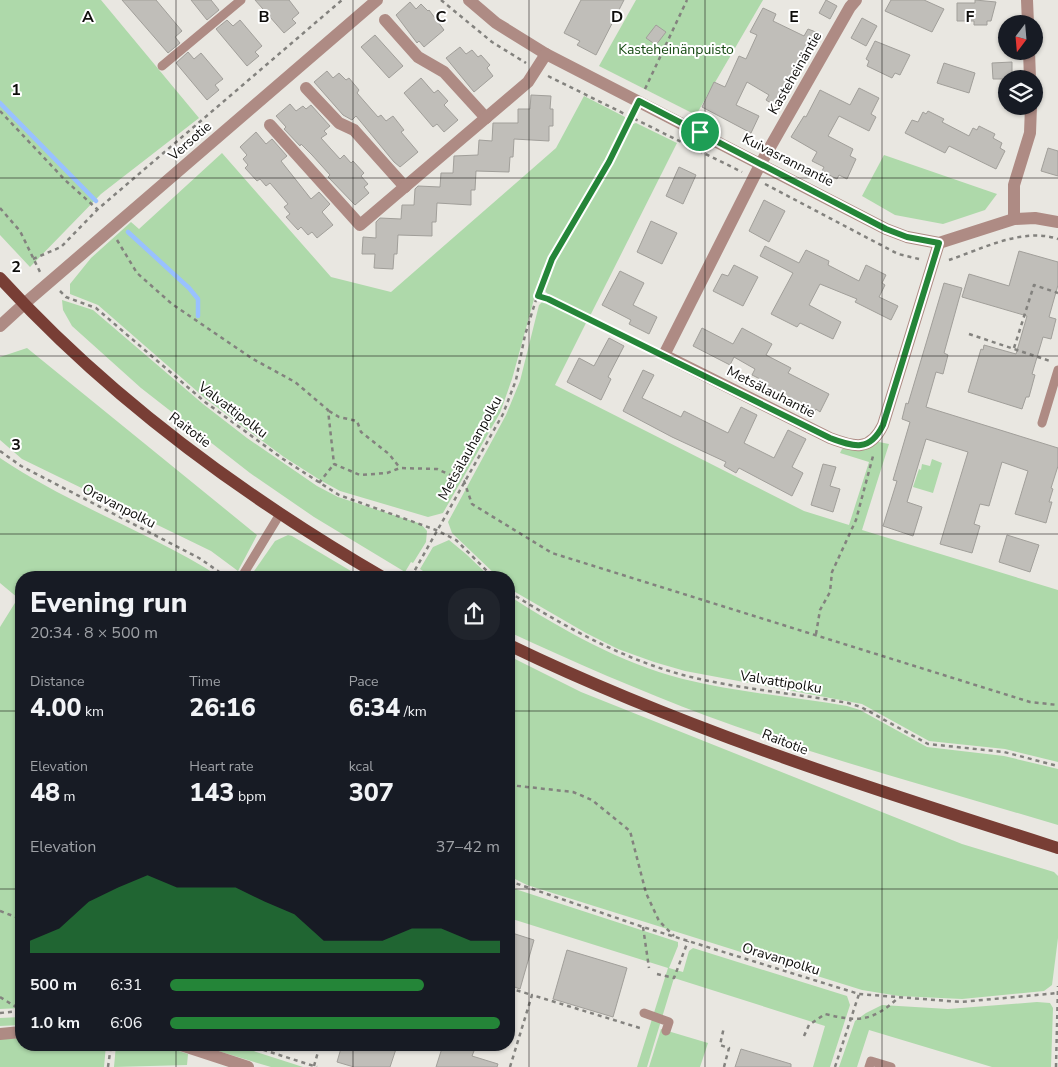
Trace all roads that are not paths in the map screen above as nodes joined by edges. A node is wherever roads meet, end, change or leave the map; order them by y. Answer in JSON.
{"nodes":[{"id":1,"x":240,"y":0,"type":"edge"},
{"id":2,"x":377,"y":0,"type":"edge"},
{"id":3,"x":469,"y":0,"type":"edge"},
{"id":4,"x":856,"y":0,"type":"edge"},
{"id":5,"x":1027,"y":0,"type":"edge"},
{"id":6,"x":1028,"y":15,"type":"edge"},
{"id":7,"x":385,"y":20,"type":"dead end"},
{"id":8,"x":546,"y":54,"type":"junction"},
{"id":9,"x":162,"y":66,"type":"dead end"},
{"id":10,"x":306,"y":88,"type":"dead end"},
{"id":11,"x":1031,"y":115,"type":"edge"},
{"id":12,"x":486,"y":118,"type":"junction"},
{"id":13,"x":270,"y":125,"type":"dead end"},
{"id":14,"x":761,"y":163,"type":"junction"},
{"id":15,"x":405,"y":187,"type":"junction"},
{"id":16,"x":1014,"y":219,"type":"junction"},
{"id":17,"x":1058,"y":222,"type":"edge"},
{"id":18,"x":939,"y":243,"type":"junction"},
{"id":19,"x":0,"y":278,"type":"edge"},
{"id":20,"x":24,"y":304,"type":"junction"},
{"id":21,"x":0,"y":326,"type":"edge"},
{"id":22,"x":1058,"y":370,"type":"edge"},
{"id":23,"x":1042,"y":423,"type":"dead end"},
{"id":24,"x":280,"y":514,"type":"junction"},
{"id":25,"x":245,"y":571,"type":"edge"},
{"id":26,"x":373,"y":571,"type":"edge"},
{"id":27,"x":515,"y":648,"type":"edge"},
{"id":28,"x":1058,"y":848,"type":"edge"},
{"id":29,"x":644,"y":1013,"type":"dead end"},
{"id":30,"x":666,"y":1030,"type":"dead end"},
{"id":31,"x":15,"y":1033,"type":"edge"},
{"id":32,"x":0,"y":1034,"type":"edge"},
{"id":33,"x":199,"y":1051,"type":"edge"},
{"id":34,"x":248,"y":1067,"type":"edge"},
{"id":35,"x":869,"y":1067,"type":"edge"},
{"id":36,"x":890,"y":1067,"type":"edge"}],
"edges":[{"from":1,"to":9,"type":"lane"},
{"from":2,"to":20,"type":"street","name":"Versotie"},
{"from":3,"to":8,"type":"street","name":"Kuivasrannantie"},
{"from":4,"to":14,"type":"street","name":"Kasteheinäntie"},
{"from":5,"to":6,"type":"street"},
{"from":7,"to":12,"type":"street"},
{"from":8,"to":12,"type":"street"},
{"from":8,"to":14,"type":"street","name":"Kuivasrannantie"},
{"from":10,"to":15,"type":"street"},
{"from":11,"to":16,"type":"street"},
{"from":12,"to":15,"type":"street"},
{"from":13,"to":15,"type":"street"},
{"from":14,"to":18,"type":"street","name":"Kuivasrannantie"},
{"from":14,"to":18,"type":"street","name":"Metsälauhantie"},
{"from":16,"to":17,"type":"street","name":"Kuivasrannantie"},
{"from":16,"to":18,"type":"street","name":"Kuivasrannantie"},
{"from":19,"to":20,"type":"main road","name":"Raitotie"},
{"from":20,"to":21,"type":"street","name":"Versotie"},
{"from":20,"to":24,"type":"main road","name":"Raitotie"},
{"from":22,"to":23,"type":"lane"},
{"from":24,"to":25,"type":"lane"},
{"from":24,"to":26,"type":"main road","name":"Raitotie"},
{"from":27,"to":28,"type":"main road","name":"Raitotie"},
{"from":29,"to":30,"type":"lane"},
{"from":31,"to":32,"type":"street"},
{"from":33,"to":34,"type":"street"},
{"from":35,"to":36,"type":"lane"}]}
